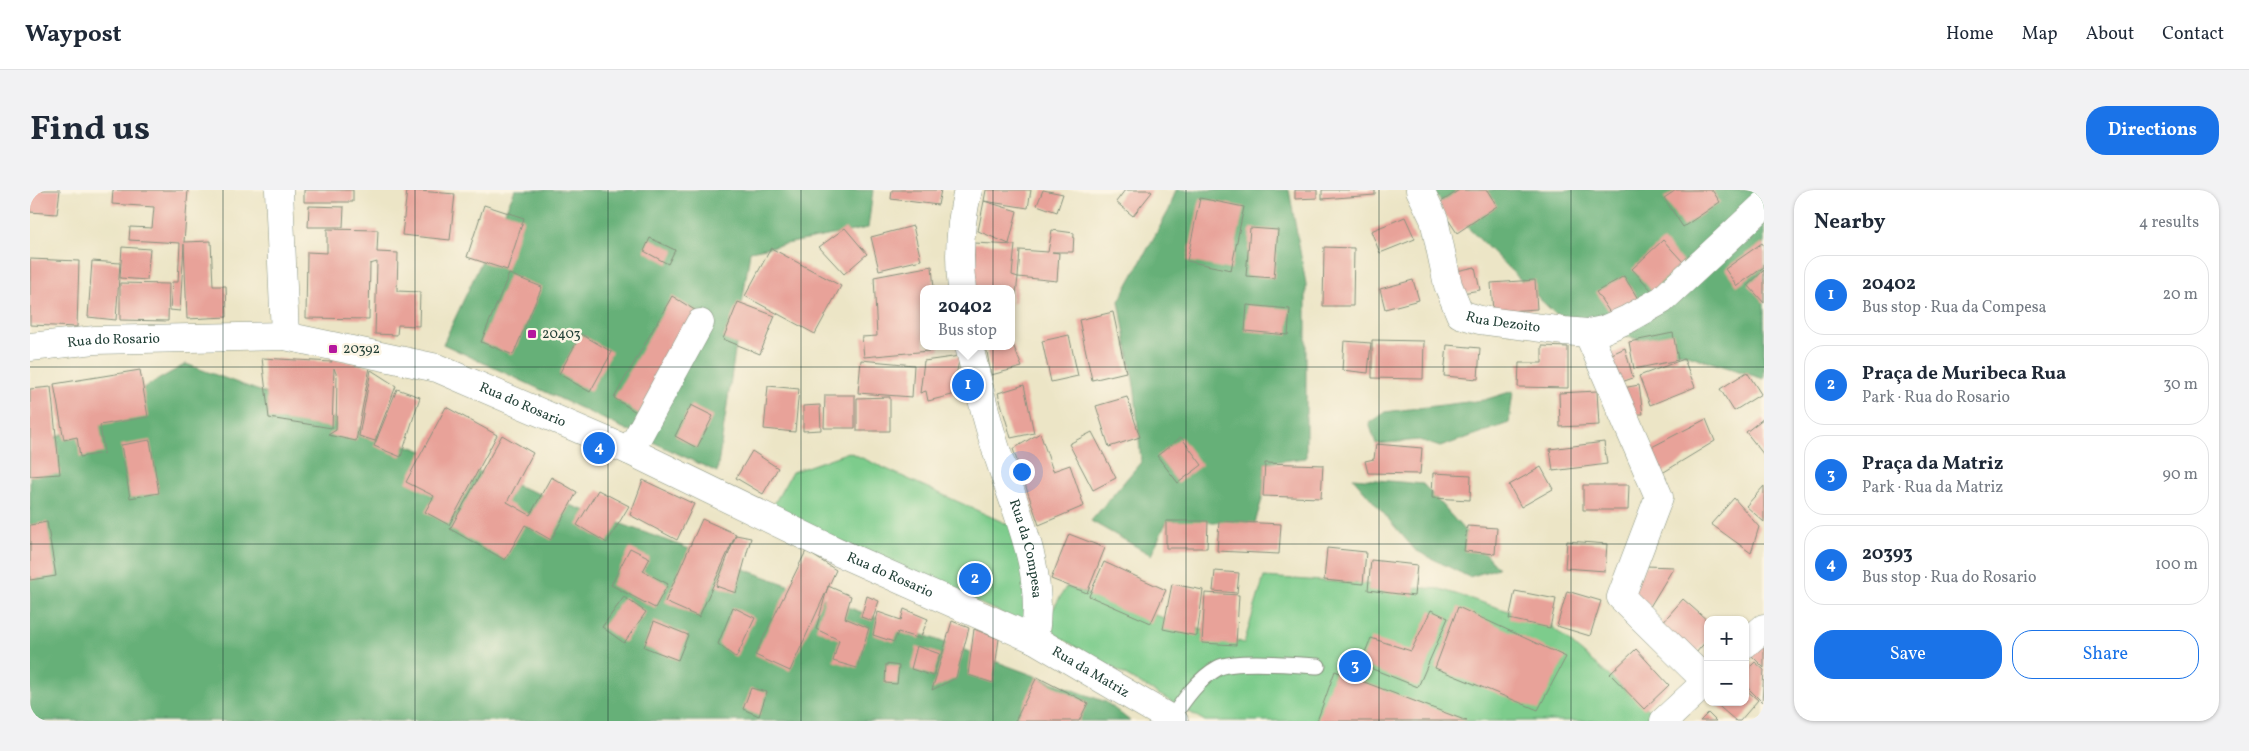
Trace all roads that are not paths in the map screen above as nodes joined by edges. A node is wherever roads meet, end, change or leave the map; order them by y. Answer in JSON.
{"nodes":[{"id":1,"x":279,"y":190,"type":"edge"},
{"id":2,"x":968,"y":190,"type":"edge"},
{"id":3,"x":1420,"y":190,"type":"edge"},
{"id":4,"x":1764,"y":205,"type":"edge"},
{"id":5,"x":962,"y":285,"type":"edge"},
{"id":6,"x":700,"y":323,"type":"dead end"},
{"id":7,"x":1588,"y":334,"type":"junction"},
{"id":8,"x":285,"y":336,"type":"junction"},
{"id":9,"x":30,"y":347,"type":"edge"},
{"id":10,"x":970,"y":350,"type":"edge"},
{"id":11,"x":630,"y":451,"type":"junction"},
{"id":12,"x":1764,"y":628,"type":"edge"},
{"id":13,"x":1034,"y":639,"type":"junction"},
{"id":14,"x":1749,"y":641,"type":"edge"},
{"id":15,"x":1318,"y":666,"type":"dead end"},
{"id":16,"x":1704,"y":677,"type":"edge"},
{"id":17,"x":1704,"y":683,"type":"edge"},
{"id":18,"x":1173,"y":720,"type":"edge"},
{"id":19,"x":1664,"y":721,"type":"edge"}],
"edges":[{"from":1,"to":8,"type":"street"},
{"from":2,"to":5,"type":"street"},
{"from":3,"to":7,"type":"street","name":"Rua Dezoito"},
{"from":4,"to":7,"type":"street","name":"Rua Dezoito"},
{"from":6,"to":11,"type":"street"},
{"from":7,"to":16,"type":"street"},
{"from":8,"to":9,"type":"street","name":"Rua do Rosario"},
{"from":8,"to":11,"type":"street","name":"Rua do Rosario"},
{"from":10,"to":13,"type":"street","name":"Rua da Compesa"},
{"from":11,"to":13,"type":"street","name":"Rua do Rosario"},
{"from":12,"to":14,"type":"street"},
{"from":13,"to":18,"type":"street","name":"Rua da Matriz"},
{"from":15,"to":18,"type":"lane"},
{"from":17,"to":19,"type":"street"}]}
